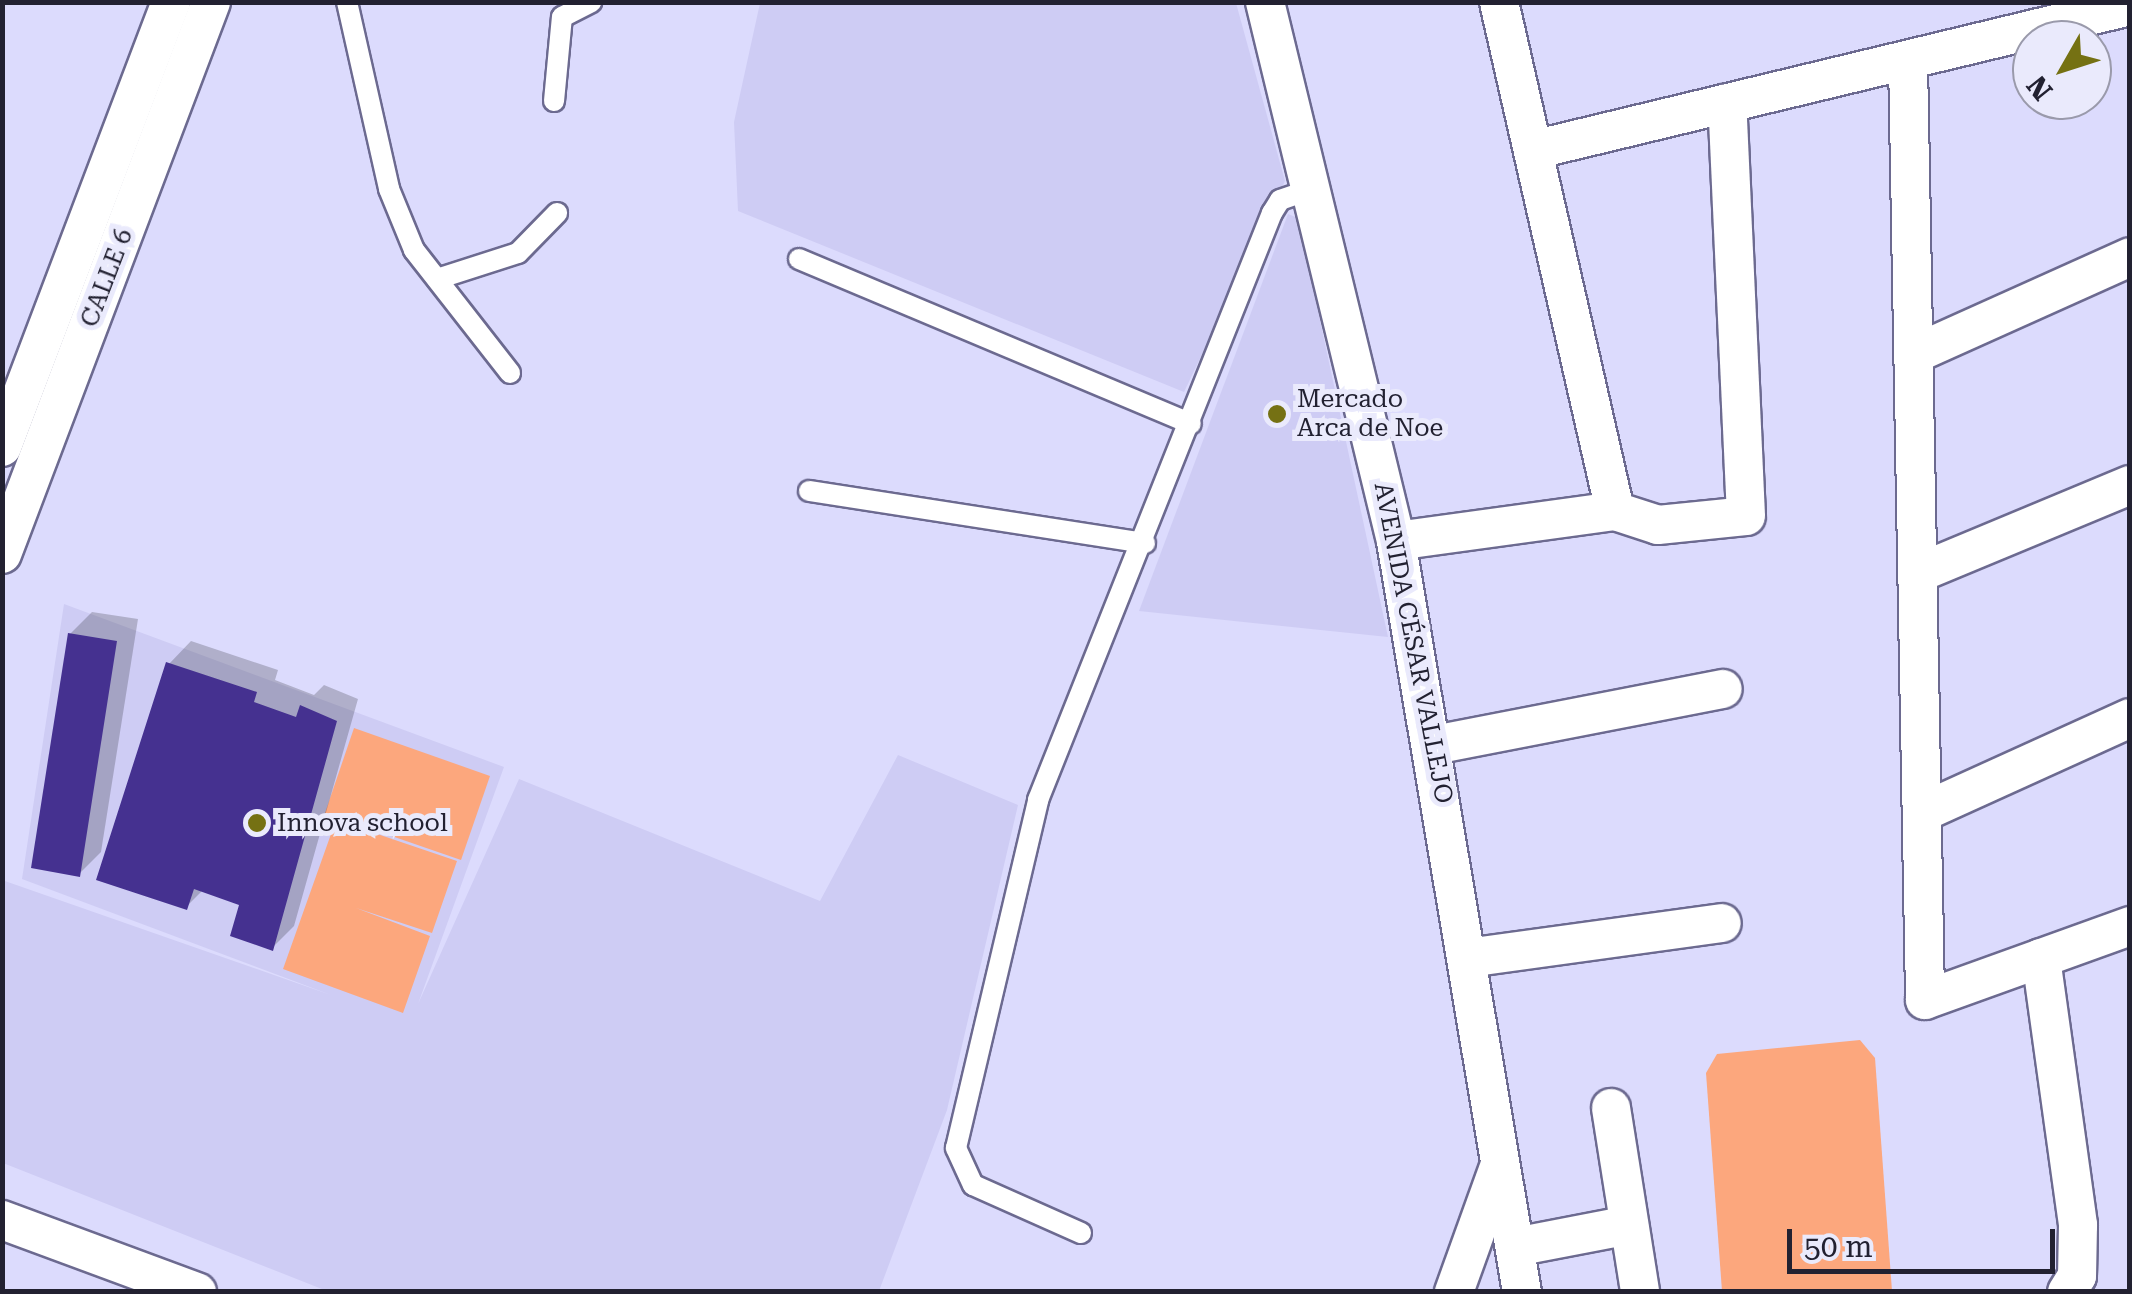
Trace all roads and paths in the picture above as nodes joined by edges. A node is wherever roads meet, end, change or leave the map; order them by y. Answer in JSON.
{"nodes":[{"id":1,"x":172,"y":2,"type":"edge"},
{"id":2,"x":211,"y":2,"type":"edge"},
{"id":3,"x":347,"y":2,"type":"edge"},
{"id":4,"x":591,"y":2,"type":"edge"},
{"id":5,"x":1264,"y":2,"type":"edge"},
{"id":6,"x":1499,"y":2,"type":"edge"},
{"id":7,"x":2130,"y":6,"type":"edge"},
{"id":8,"x":1908,"y":60,"type":"junction"},
{"id":9,"x":162,"y":80,"type":"junction"},
{"id":10,"x":554,"y":101,"type":"dead end"},
{"id":11,"x":1727,"y":102,"type":"junction"},
{"id":12,"x":1533,"y":150,"type":"junction"},
{"id":13,"x":1310,"y":190,"type":"junction"},
{"id":14,"x":557,"y":213,"type":"dead end"},
{"id":15,"x":2130,"y":256,"type":"edge"},
{"id":16,"x":800,"y":259,"type":"dead end"},
{"id":17,"x":437,"y":279,"type":"junction"},
{"id":18,"x":1919,"y":352,"type":"junction"},
{"id":19,"x":510,"y":373,"type":"dead end"},
{"id":20,"x":25,"y":387,"type":"junction"},
{"id":21,"x":60,"y":401,"type":"junction"},
{"id":22,"x":1191,"y":424,"type":"junction"},
{"id":23,"x":2,"y":447,"type":"edge"},
{"id":24,"x":2130,"y":486,"type":"edge"},
{"id":25,"x":809,"y":491,"type":"dead end"},
{"id":26,"x":1616,"y":511,"type":"junction"},
{"id":27,"x":1396,"y":541,"type":"junction"},
{"id":28,"x":1144,"y":543,"type":"junction"},
{"id":29,"x":2,"y":554,"type":"edge"},
{"id":30,"x":1921,"y":572,"type":"junction"},
{"id":31,"x":1722,"y":689,"type":"dead end"},
{"id":32,"x":2130,"y":718,"type":"edge"},
{"id":33,"x":1434,"y":744,"type":"junction"},
{"id":34,"x":1923,"y":812,"type":"junction"},
{"id":35,"x":1722,"y":923,"type":"dead end"},
{"id":36,"x":2130,"y":926,"type":"edge"},
{"id":37,"x":1466,"y":958,"type":"junction"},
{"id":38,"x":2041,"y":958,"type":"junction"},
{"id":39,"x":1611,"y":1108,"type":"dead end"},
{"id":40,"x":1501,"y":1162,"type":"junction"},
{"id":41,"x":2,"y":1220,"type":"edge"},
{"id":42,"x":1629,"y":1225,"type":"junction"},
{"id":43,"x":1081,"y":1233,"type":"dead end"},
{"id":44,"x":1515,"y":1248,"type":"junction"},
{"id":45,"x":197,"y":1292,"type":"edge"},
{"id":46,"x":1454,"y":1292,"type":"edge"},
{"id":47,"x":1522,"y":1292,"type":"edge"},
{"id":48,"x":1640,"y":1292,"type":"edge"},
{"id":49,"x":2067,"y":1292,"type":"edge"}],
"edges":[{"from":1,"to":9,"type":"street","name":"CALLE 6"},
{"from":2,"to":9,"type":"street","name":"CALLE 6"},
{"from":3,"to":17,"type":"lane"},
{"from":4,"to":10,"type":"lane"},
{"from":5,"to":13,"type":"street","name":"AVENIDA CÉSAR VALLEJO"},
{"from":6,"to":12,"type":"street"},
{"from":7,"to":8,"type":"street"},
{"from":8,"to":11,"type":"street"},
{"from":8,"to":18,"type":"street"},
{"from":9,"to":20,"type":"street","name":"CALLE 6"},
{"from":9,"to":21,"type":"street","name":"CALLE 6"},
{"from":11,"to":12,"type":"street"},
{"from":11,"to":26,"type":"street"},
{"from":12,"to":26,"type":"street"},
{"from":13,"to":22,"type":"lane"},
{"from":13,"to":27,"type":"street","name":"AVENIDA CÉSAR VALLEJO"},
{"from":14,"to":17,"type":"lane"},
{"from":15,"to":18,"type":"street"},
{"from":16,"to":22,"type":"lane"},
{"from":17,"to":19,"type":"lane"},
{"from":18,"to":30,"type":"street"},
{"from":20,"to":21,"type":"street"},
{"from":20,"to":23,"type":"street","name":"CALLE 6"},
{"from":21,"to":29,"type":"street","name":"CALLE 6"},
{"from":22,"to":28,"type":"lane"},
{"from":24,"to":30,"type":"street"},
{"from":25,"to":28,"type":"lane"},
{"from":26,"to":27,"type":"street"},
{"from":27,"to":33,"type":"street","name":"AVENIDA CÉSAR VALLEJO"},
{"from":28,"to":43,"type":"lane"},
{"from":30,"to":34,"type":"street"},
{"from":31,"to":33,"type":"street"},
{"from":32,"to":34,"type":"street"},
{"from":33,"to":37,"type":"street","name":"AVENIDA CÉSAR VALLEJO"},
{"from":34,"to":38,"type":"street"},
{"from":35,"to":37,"type":"street"},
{"from":36,"to":38,"type":"street"},
{"from":37,"to":40,"type":"street","name":"AVENIDA CÉSAR VALLEJO"},
{"from":38,"to":49,"type":"street"},
{"from":39,"to":42,"type":"street"},
{"from":40,"to":44,"type":"street","name":"AVENIDA CÉSAR VALLEJO"},
{"from":40,"to":46,"type":"street"},
{"from":41,"to":45,"type":"street"},
{"from":42,"to":44,"type":"street"},
{"from":42,"to":48,"type":"street"},
{"from":44,"to":47,"type":"street","name":"AVENIDA CÉSAR VALLEJO"}]}
